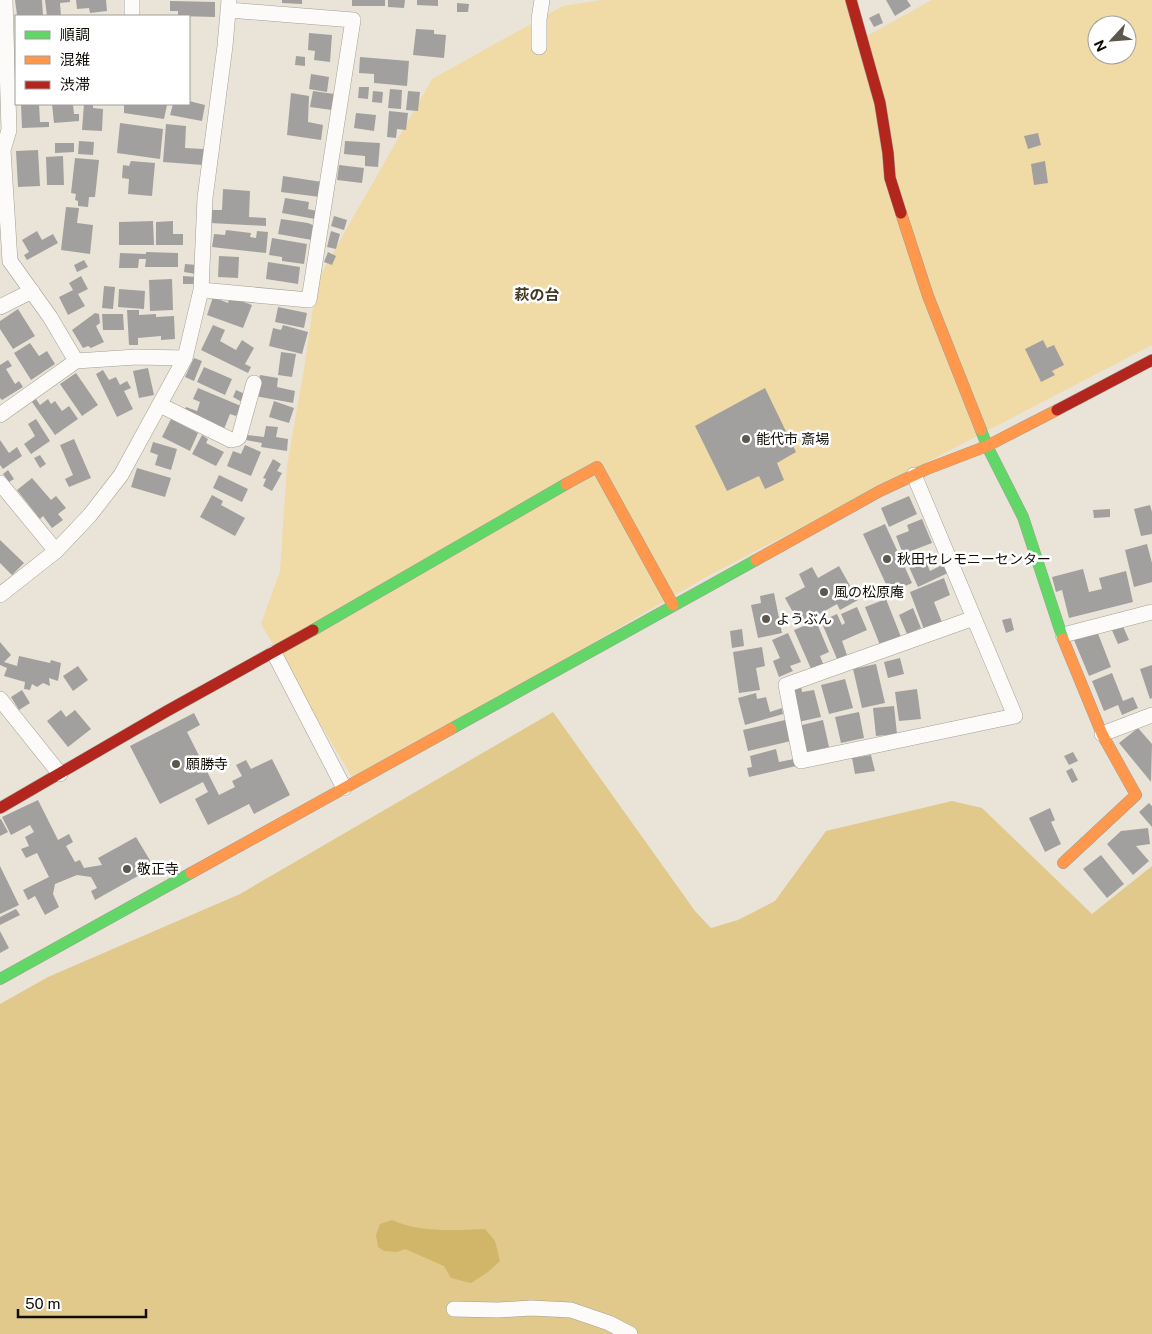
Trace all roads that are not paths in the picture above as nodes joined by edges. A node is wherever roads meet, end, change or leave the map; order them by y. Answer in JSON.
{"nodes":[{"id":1,"x":5,"y":0,"type":"edge"},
{"id":2,"x":132,"y":0,"type":"edge"},
{"id":3,"x":542,"y":0,"type":"edge"},
{"id":4,"x":852,"y":0,"type":"edge"},
{"id":5,"x":229,"y":5,"type":"edge"},
{"id":6,"x":132,"y":15,"type":"edge"},
{"id":7,"x":8,"y":32,"type":"edge"},
{"id":8,"x":539,"y":47,"type":"dead end"},
{"id":9,"x":3,"y":140,"type":"edge"},
{"id":10,"x":4,"y":236,"type":"edge"},
{"id":11,"x":201,"y":290,"type":"junction"},
{"id":12,"x":32,"y":291,"type":"junction"},
{"id":13,"x":0,"y":307,"type":"edge"},
{"id":14,"x":185,"y":358,"type":"junction"},
{"id":15,"x":1152,"y":360,"type":"edge"},
{"id":16,"x":76,"y":361,"type":"junction"},
{"id":17,"x":254,"y":384,"type":"dead end"},
{"id":18,"x":160,"y":405,"type":"junction"},
{"id":19,"x":0,"y":415,"type":"edge"},
{"id":20,"x":987,"y":446,"type":"junction"},
{"id":21,"x":914,"y":475,"type":"junction"},
{"id":22,"x":0,"y":483,"type":"edge"},
{"id":23,"x":56,"y":551,"type":"junction"},
{"id":24,"x":0,"y":595,"type":"edge"},
{"id":25,"x":673,"y":605,"type":"junction"},
{"id":26,"x":1152,"y":612,"type":"edge"},
{"id":27,"x":974,"y":618,"type":"junction"},
{"id":28,"x":1063,"y":635,"type":"junction"},
{"id":29,"x":274,"y":653,"type":"junction"},
{"id":30,"x":0,"y":699,"type":"edge"},
{"id":31,"x":1152,"y":715,"type":"edge"},
{"id":32,"x":1102,"y":734,"type":"junction"},
{"id":33,"x":60,"y":774,"type":"junction"},
{"id":34,"x":344,"y":788,"type":"junction"},
{"id":35,"x":0,"y":808,"type":"edge"},
{"id":36,"x":1063,"y":863,"type":"dead end"},
{"id":37,"x":0,"y":978,"type":"edge"},
{"id":38,"x":454,"y":1309,"type":"dead end"},
{"id":39,"x":630,"y":1334,"type":"edge"}],
"edges":[{"from":1,"to":7,"type":"street"},
{"from":2,"to":6,"type":"street"},
{"from":3,"to":8,"type":"street"},
{"from":4,"to":20,"type":"street"},
{"from":5,"to":11,"type":"street"},
{"from":5,"to":11,"type":"street"},
{"from":7,"to":9,"type":"street"},
{"from":9,"to":10,"type":"street"},
{"from":10,"to":12,"type":"street"},
{"from":11,"to":14,"type":"street"},
{"from":12,"to":13,"type":"street"},
{"from":12,"to":16,"type":"street"},
{"from":14,"to":16,"type":"street"},
{"from":14,"to":18,"type":"street"},
{"from":15,"to":20,"type":"street"},
{"from":16,"to":19,"type":"street"},
{"from":17,"to":18,"type":"street"},
{"from":18,"to":23,"type":"street"},
{"from":20,"to":21,"type":"street"},
{"from":20,"to":28,"type":"street"},
{"from":21,"to":25,"type":"street"},
{"from":21,"to":27,"type":"street"},
{"from":22,"to":23,"type":"street"},
{"from":23,"to":24,"type":"street"},
{"from":25,"to":29,"type":"street"},
{"from":25,"to":34,"type":"street"},
{"from":26,"to":28,"type":"street"},
{"from":27,"to":27,"type":"street"},
{"from":28,"to":32,"type":"street"},
{"from":29,"to":33,"type":"street"},
{"from":29,"to":34,"type":"street"},
{"from":30,"to":33,"type":"street"},
{"from":31,"to":32,"type":"street"},
{"from":32,"to":36,"type":"street"},
{"from":33,"to":35,"type":"street"},
{"from":34,"to":37,"type":"street"},
{"from":38,"to":39,"type":"street"}]}
